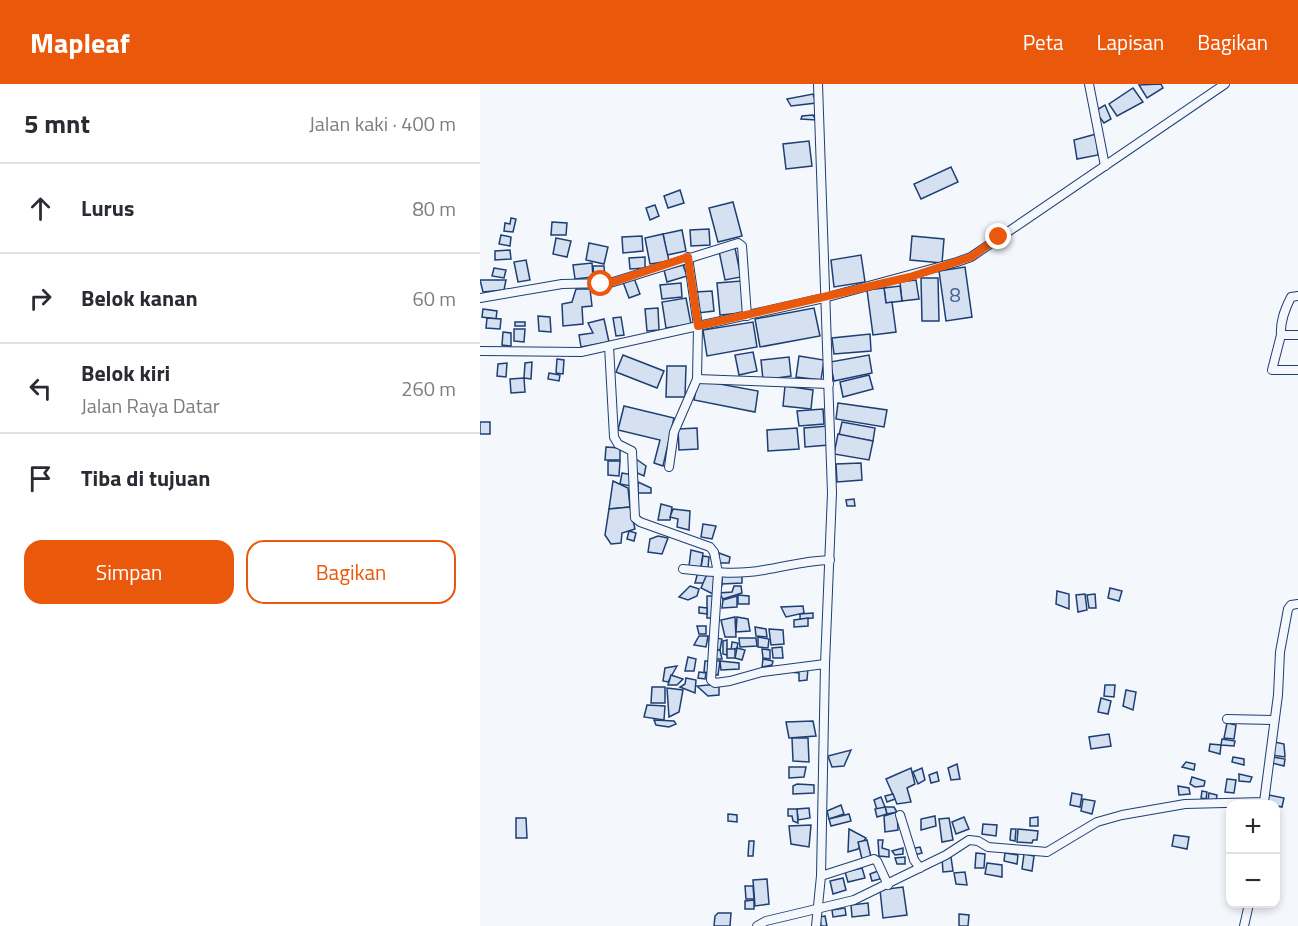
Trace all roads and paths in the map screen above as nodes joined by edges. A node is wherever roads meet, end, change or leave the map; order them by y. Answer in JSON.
{"nodes":[{"id":1,"x":818,"y":84,"type":"edge"},
{"id":2,"x":1089,"y":84,"type":"edge"},
{"id":3,"x":1225,"y":84,"type":"edge"},
{"id":4,"x":1105,"y":166,"type":"junction"},
{"id":5,"x":688,"y":257,"type":"junction"},
{"id":6,"x":1298,"y":296,"type":"edge"},
{"id":7,"x":480,"y":298,"type":"edge"},
{"id":8,"x":824,"y":298,"type":"junction"},
{"id":9,"x":747,"y":316,"type":"junction"},
{"id":10,"x":698,"y":326,"type":"junction"},
{"id":11,"x":1298,"y":334,"type":"edge"},
{"id":12,"x":1281,"y":335,"type":"junction"},
{"id":13,"x":609,"y":346,"type":"junction"},
{"id":14,"x":480,"y":351,"type":"edge"},
{"id":15,"x":1298,"y":370,"type":"edge"},
{"id":16,"x":697,"y":379,"type":"junction"},
{"id":17,"x":829,"y":384,"type":"junction"},
{"id":18,"x":669,"y":467,"type":"dead end"},
{"id":19,"x":830,"y":560,"type":"junction"},
{"id":20,"x":683,"y":569,"type":"dead end"},
{"id":21,"x":718,"y":573,"type":"junction"},
{"id":22,"x":1298,"y":604,"type":"edge"},
{"id":23,"x":825,"y":664,"type":"junction"},
{"id":24,"x":1227,"y":719,"type":"dead end"},
{"id":25,"x":1274,"y":720,"type":"junction"},
{"id":26,"x":1264,"y":800,"type":"edge"},
{"id":27,"x":1226,"y":803,"type":"edge"},
{"id":28,"x":900,"y":815,"type":"dead end"},
{"id":29,"x":920,"y":868,"type":"junction"},
{"id":30,"x":821,"y":876,"type":"junction"},
{"id":31,"x":888,"y":885,"type":"junction"},
{"id":32,"x":1248,"y":908,"type":"edge"},
{"id":33,"x":818,"y":910,"type":"junction"},
{"id":34,"x":757,"y":926,"type":"edge"},
{"id":35,"x":816,"y":926,"type":"edge"},
{"id":36,"x":1244,"y":926,"type":"edge"}],
"edges":[{"from":1,"to":8,"type":"street"},
{"from":2,"to":4,"type":"street"},
{"from":3,"to":4,"type":"street"},
{"from":4,"to":8,"type":"street"},
{"from":5,"to":7,"type":"street"},
{"from":5,"to":9,"type":"street"},
{"from":5,"to":10,"type":"street"},
{"from":6,"to":12,"type":"street"},
{"from":8,"to":9,"type":"street"},
{"from":8,"to":17,"type":"street"},
{"from":9,"to":10,"type":"street"},
{"from":10,"to":13,"type":"street"},
{"from":10,"to":16,"type":"street"},
{"from":11,"to":12,"type":"street"},
{"from":12,"to":15,"type":"street"},
{"from":13,"to":14,"type":"street"},
{"from":13,"to":21,"type":"street"},
{"from":16,"to":17,"type":"street"},
{"from":16,"to":18,"type":"street"},
{"from":17,"to":19,"type":"street"},
{"from":19,"to":21,"type":"street"},
{"from":19,"to":23,"type":"street"},
{"from":20,"to":21,"type":"street"},
{"from":21,"to":23,"type":"street"},
{"from":22,"to":25,"type":"street"},
{"from":23,"to":30,"type":"street"},
{"from":24,"to":25,"type":"street"},
{"from":25,"to":26,"type":"street"},
{"from":27,"to":29,"type":"street"},
{"from":28,"to":29,"type":"street"},
{"from":29,"to":31,"type":"street"},
{"from":30,"to":31,"type":"street"},
{"from":30,"to":33,"type":"street"},
{"from":31,"to":33,"type":"street"},
{"from":32,"to":36,"type":"street"},
{"from":33,"to":34,"type":"street"},
{"from":33,"to":35,"type":"street"}]}
